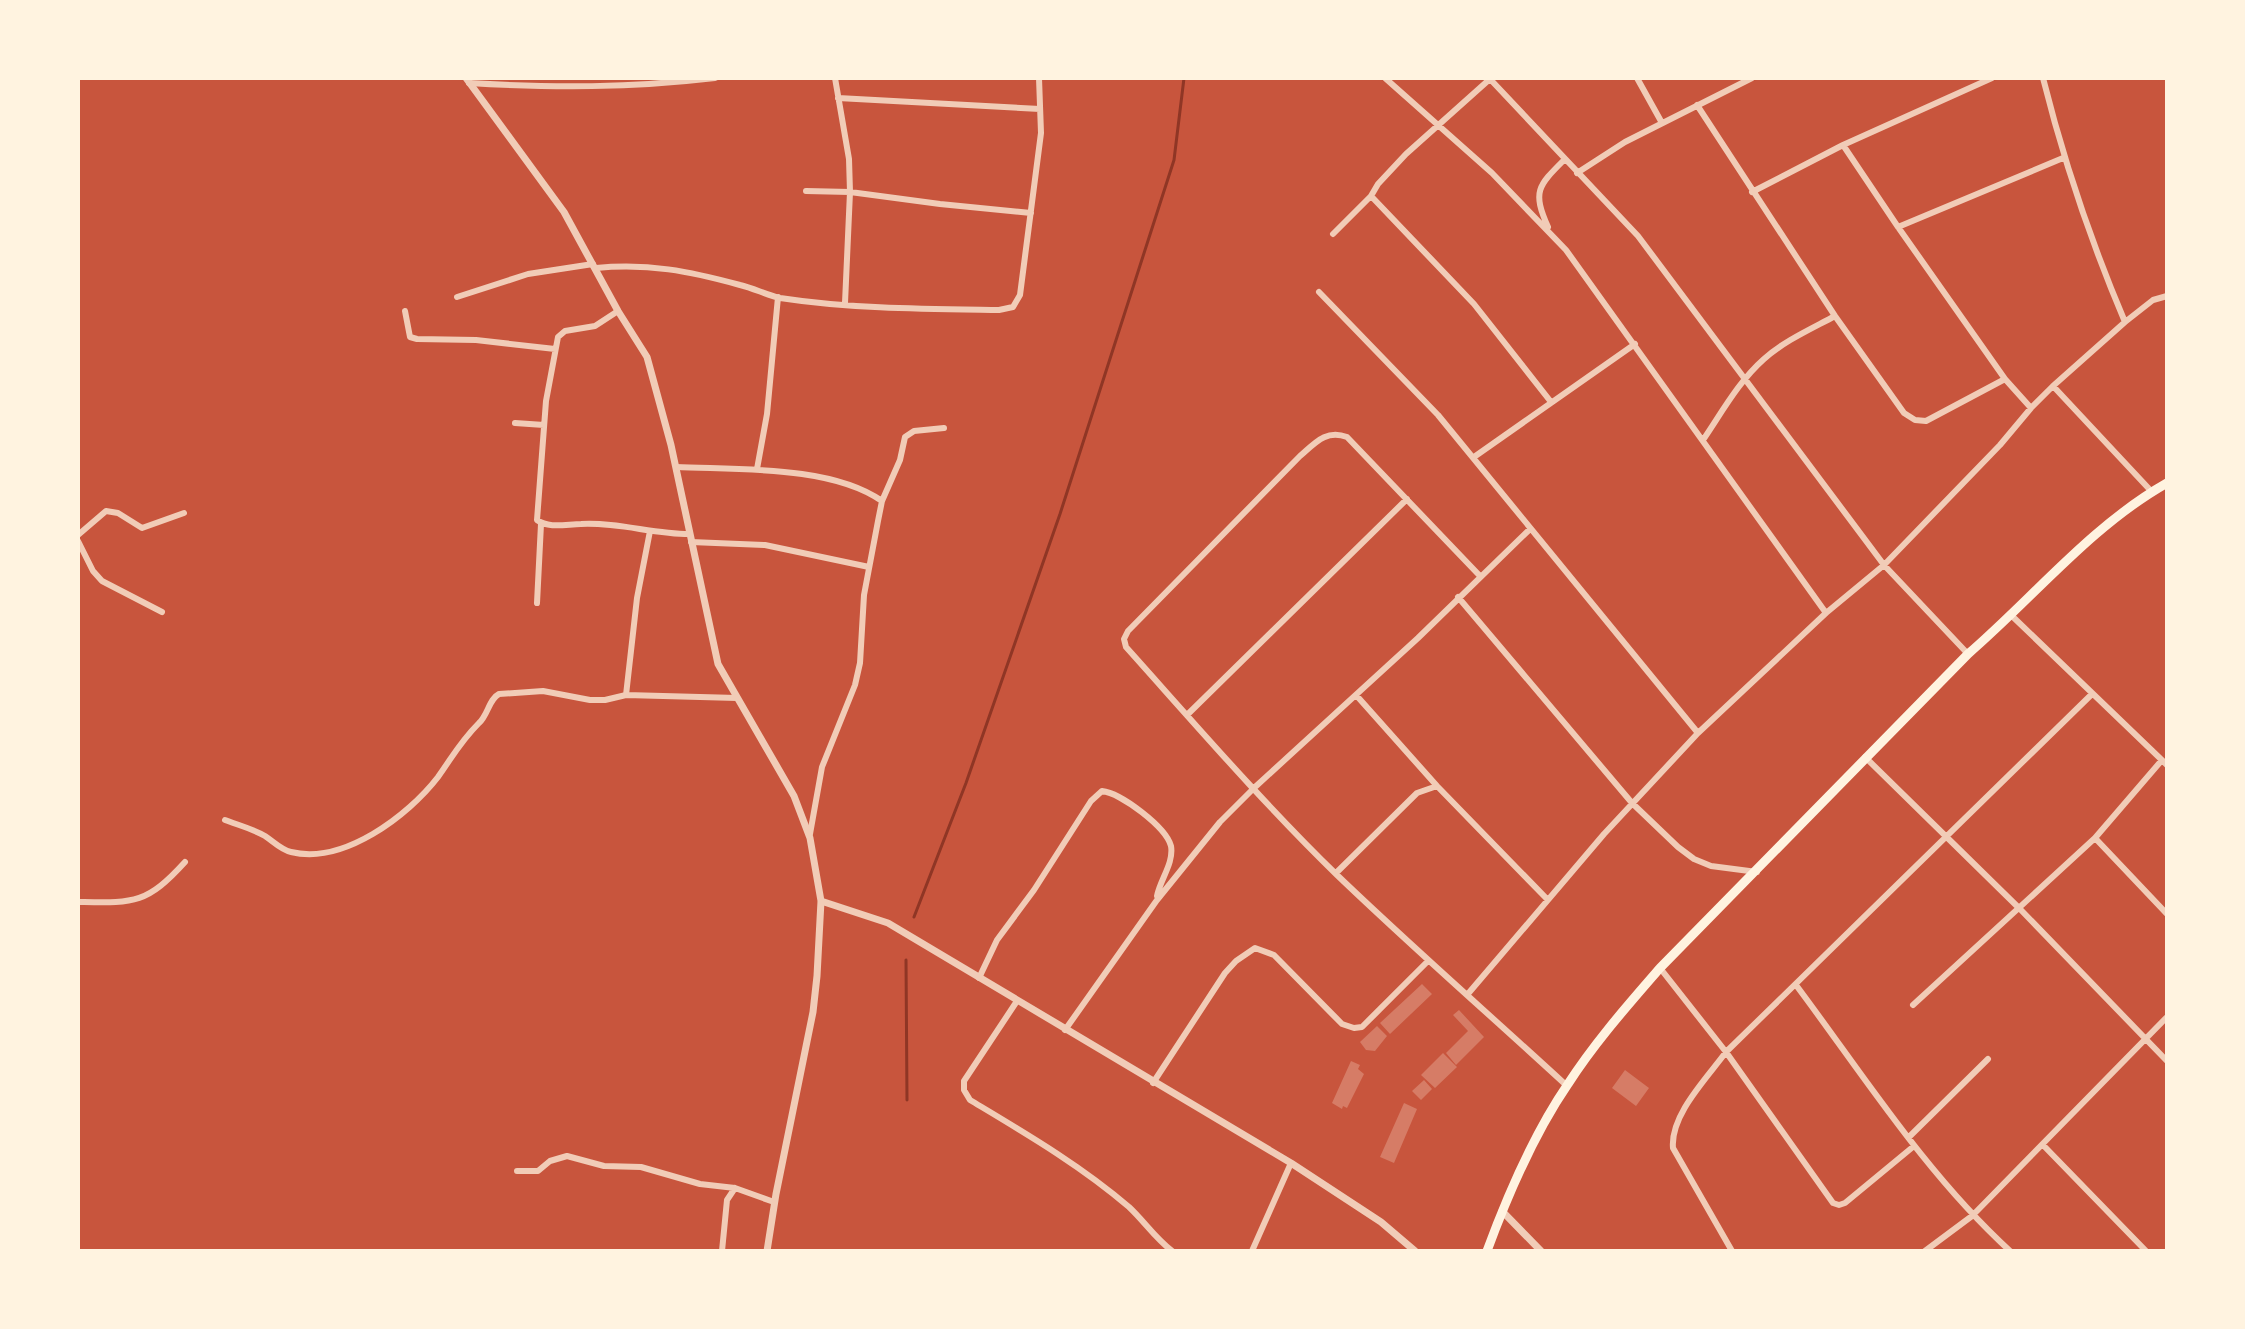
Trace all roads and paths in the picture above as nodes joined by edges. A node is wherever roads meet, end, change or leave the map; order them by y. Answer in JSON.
{"nodes":[{"id":1,"x":715,"y":78,"type":"edge"},
{"id":2,"x":835,"y":78,"type":"edge"},
{"id":3,"x":1039,"y":78,"type":"edge"},
{"id":4,"x":1385,"y":78,"type":"edge"},
{"id":5,"x":1637,"y":78,"type":"edge"},
{"id":6,"x":1751,"y":78,"type":"edge"},
{"id":7,"x":1992,"y":78,"type":"edge"},
{"id":8,"x":2043,"y":78,"type":"edge"},
{"id":9,"x":1490,"y":79,"type":"edge"},
{"id":10,"x":689,"y":80,"type":"edge"},
{"id":11,"x":468,"y":81,"type":"edge"},
{"id":12,"x":838,"y":98,"type":"junction"},
{"id":13,"x":1697,"y":105,"type":"junction"},
{"id":14,"x":1040,"y":109,"type":"junction"},
{"id":15,"x":1662,"y":123,"type":"junction"},
{"id":16,"x":1438,"y":125,"type":"junction"},
{"id":17,"x":1843,"y":145,"type":"junction"},
{"id":18,"x":2063,"y":158,"type":"junction"},
{"id":19,"x":1565,"y":159,"type":"junction"},
{"id":20,"x":1577,"y":173,"type":"junction"},
{"id":21,"x":806,"y":191,"type":"dead end"},
{"id":22,"x":850,"y":192,"type":"junction"},
{"id":23,"x":1752,"y":192,"type":"junction"},
{"id":24,"x":1371,"y":196,"type":"junction"},
{"id":25,"x":1031,"y":213,"type":"junction"},
{"id":26,"x":1898,"y":227,"type":"junction"},
{"id":27,"x":1550,"y":232,"type":"junction"},
{"id":28,"x":1333,"y":234,"type":"dead end"},
{"id":29,"x":595,"y":266,"type":"junction"},
{"id":30,"x":1319,"y":292,"type":"dead end"},
{"id":31,"x":2167,"y":296,"type":"edge"},
{"id":32,"x":457,"y":297,"type":"dead end"},
{"id":33,"x":778,"y":297,"type":"junction"},
{"id":34,"x":845,"y":303,"type":"junction"},
{"id":35,"x":405,"y":311,"type":"dead end"},
{"id":36,"x":618,"y":311,"type":"junction"},
{"id":37,"x":1835,"y":316,"type":"junction"},
{"id":38,"x":2125,"y":322,"type":"junction"},
{"id":39,"x":1635,"y":344,"type":"junction"},
{"id":40,"x":555,"y":349,"type":"junction"},
{"id":41,"x":1746,"y":377,"type":"junction"},
{"id":42,"x":2005,"y":379,"type":"junction"},
{"id":43,"x":2053,"y":386,"type":"junction"},
{"id":44,"x":1551,"y":402,"type":"junction"},
{"id":45,"x":2031,"y":408,"type":"junction"},
{"id":46,"x":515,"y":423,"type":"dead end"},
{"id":47,"x":544,"y":425,"type":"junction"},
{"id":48,"x":944,"y":428,"type":"dead end"},
{"id":49,"x":1703,"y":440,"type":"junction"},
{"id":50,"x":1474,"y":457,"type":"junction"},
{"id":51,"x":676,"y":467,"type":"junction"},
{"id":52,"x":757,"y":469,"type":"junction"},
{"id":53,"x":2167,"y":483,"type":"edge"},
{"id":54,"x":2152,"y":492,"type":"junction"},
{"id":55,"x":1407,"y":499,"type":"junction"},
{"id":56,"x":882,"y":501,"type":"junction"},
{"id":57,"x":184,"y":513,"type":"dead end"},
{"id":58,"x":541,"y":524,"type":"junction"},
{"id":59,"x":1529,"y":530,"type":"junction"},
{"id":60,"x":650,"y":531,"type":"junction"},
{"id":61,"x":78,"y":535,"type":"edge"},
{"id":62,"x":690,"y":538,"type":"junction"},
{"id":63,"x":78,"y":541,"type":"edge"},
{"id":64,"x":1884,"y":565,"type":"junction"},
{"id":65,"x":869,"y":567,"type":"junction"},
{"id":66,"x":1480,"y":576,"type":"junction"},
{"id":67,"x":1458,"y":597,"type":"junction"},
{"id":68,"x":537,"y":603,"type":"dead end"},
{"id":69,"x":162,"y":612,"type":"dead end"},
{"id":70,"x":1826,"y":613,"type":"junction"},
{"id":71,"x":2012,"y":616,"type":"junction"},
{"id":72,"x":1968,"y":654,"type":"junction"},
{"id":73,"x":2092,"y":694,"type":"junction"},
{"id":74,"x":626,"y":695,"type":"junction"},
{"id":75,"x":1356,"y":695,"type":"junction"},
{"id":76,"x":737,"y":698,"type":"junction"},
{"id":77,"x":1188,"y":714,"type":"junction"},
{"id":78,"x":1698,"y":733,"type":"junction"},
{"id":79,"x":1865,"y":757,"type":"junction"},
{"id":80,"x":2164,"y":762,"type":"edge"},
{"id":81,"x":1437,"y":786,"type":"junction"},
{"id":82,"x":1254,"y":788,"type":"junction"},
{"id":83,"x":1632,"y":803,"type":"junction"},
{"id":84,"x":225,"y":820,"type":"dead end"},
{"id":85,"x":1947,"y":836,"type":"junction"},
{"id":86,"x":810,"y":838,"type":"junction"},
{"id":87,"x":2095,"y":838,"type":"junction"},
{"id":88,"x":185,"y":862,"type":"dead end"},
{"id":89,"x":1757,"y":872,"type":"junction"},
{"id":90,"x":1336,"y":873,"type":"junction"},
{"id":91,"x":1547,"y":899,"type":"junction"},
{"id":92,"x":1157,"y":900,"type":"junction"},
{"id":93,"x":821,"y":901,"type":"junction"},
{"id":94,"x":78,"y":902,"type":"edge"},
{"id":95,"x":2020,"y":909,"type":"junction"},
{"id":96,"x":2167,"y":914,"type":"edge"},
{"id":97,"x":1428,"y":961,"type":"junction"},
{"id":98,"x":1660,"y":968,"type":"junction"},
{"id":99,"x":979,"y":978,"type":"junction"},
{"id":100,"x":1796,"y":985,"type":"junction"},
{"id":101,"x":1467,"y":995,"type":"junction"},
{"id":102,"x":1017,"y":1001,"type":"junction"},
{"id":103,"x":1913,"y":1005,"type":"dead end"},
{"id":104,"x":2167,"y":1017,"type":"edge"},
{"id":105,"x":1065,"y":1030,"type":"junction"},
{"id":106,"x":2143,"y":1038,"type":"junction"},
{"id":107,"x":1726,"y":1052,"type":"junction"},
{"id":108,"x":1988,"y":1059,"type":"dead end"},
{"id":109,"x":2167,"y":1061,"type":"edge"},
{"id":110,"x":1153,"y":1083,"type":"junction"},
{"id":111,"x":1566,"y":1085,"type":"junction"},
{"id":112,"x":1909,"y":1137,"type":"junction"},
{"id":113,"x":2043,"y":1145,"type":"junction"},
{"id":114,"x":1914,"y":1146,"type":"junction"},
{"id":115,"x":1291,"y":1163,"type":"junction"},
{"id":116,"x":517,"y":1171,"type":"dead end"},
{"id":117,"x":735,"y":1188,"type":"junction"},
{"id":118,"x":774,"y":1202,"type":"junction"},
{"id":119,"x":1502,"y":1211,"type":"junction"},
{"id":120,"x":1972,"y":1216,"type":"junction"},
{"id":121,"x":722,"y":1251,"type":"edge"},
{"id":122,"x":767,"y":1251,"type":"edge"},
{"id":123,"x":1172,"y":1251,"type":"edge"},
{"id":124,"x":1252,"y":1251,"type":"edge"},
{"id":125,"x":1415,"y":1251,"type":"edge"},
{"id":126,"x":1487,"y":1251,"type":"edge"},
{"id":127,"x":1541,"y":1251,"type":"edge"},
{"id":128,"x":1732,"y":1251,"type":"edge"},
{"id":129,"x":1925,"y":1251,"type":"edge"},
{"id":130,"x":2010,"y":1251,"type":"edge"},
{"id":131,"x":2146,"y":1251,"type":"edge"}],
"edges":[{"from":1,"to":10,"type":"street"},
{"from":2,"to":12,"type":"street"},
{"from":3,"to":14,"type":"street"},
{"from":4,"to":16,"type":"street"},
{"from":5,"to":15,"type":"street"},
{"from":6,"to":13,"type":"street"},
{"from":7,"to":17,"type":"street"},
{"from":8,"to":18,"type":"street"},
{"from":9,"to":16,"type":"street"},
{"from":9,"to":19,"type":"street"},
{"from":10,"to":11,"type":"street"},
{"from":11,"to":29,"type":"street"},
{"from":12,"to":14,"type":"street"},
{"from":12,"to":22,"type":"street"},
{"from":13,"to":15,"type":"street"},
{"from":13,"to":23,"type":"street"},
{"from":14,"to":25,"type":"street"},
{"from":15,"to":20,"type":"street"},
{"from":16,"to":24,"type":"street"},
{"from":16,"to":27,"type":"street"},
{"from":17,"to":23,"type":"street"},
{"from":17,"to":26,"type":"street"},
{"from":18,"to":26,"type":"street"},
{"from":18,"to":38,"type":"street"},
{"from":19,"to":20,"type":"street"},
{"from":19,"to":27,"type":"street"},
{"from":20,"to":41,"type":"street"},
{"from":21,"to":22,"type":"street"},
{"from":22,"to":25,"type":"street"},
{"from":22,"to":34,"type":"street"},
{"from":23,"to":37,"type":"street"},
{"from":24,"to":28,"type":"street"},
{"from":24,"to":44,"type":"street"},
{"from":25,"to":34,"type":"street"},
{"from":26,"to":42,"type":"street"},
{"from":27,"to":39,"type":"street"},
{"from":29,"to":32,"type":"street"},
{"from":29,"to":33,"type":"street"},
{"from":29,"to":36,"type":"street"},
{"from":30,"to":50,"type":"street"},
{"from":31,"to":38,"type":"street"},
{"from":33,"to":34,"type":"street"},
{"from":33,"to":52,"type":"street"},
{"from":35,"to":40,"type":"street"},
{"from":36,"to":40,"type":"street"},
{"from":36,"to":51,"type":"street"},
{"from":37,"to":41,"type":"street"},
{"from":37,"to":42,"type":"street"},
{"from":38,"to":43,"type":"street"},
{"from":39,"to":44,"type":"street"},
{"from":39,"to":49,"type":"street"},
{"from":40,"to":47,"type":"street"},
{"from":41,"to":49,"type":"street"},
{"from":41,"to":64,"type":"street"},
{"from":42,"to":45,"type":"street"},
{"from":43,"to":45,"type":"street"},
{"from":43,"to":54,"type":"street"},
{"from":44,"to":50,"type":"street"},
{"from":45,"to":64,"type":"street"},
{"from":46,"to":47,"type":"street"},
{"from":47,"to":58,"type":"street"},
{"from":48,"to":56,"type":"street"},
{"from":49,"to":70,"type":"street"},
{"from":50,"to":59,"type":"street"},
{"from":51,"to":52,"type":"street"},
{"from":51,"to":62,"type":"street"},
{"from":52,"to":56,"type":"street"},
{"from":53,"to":54,"type":"highway"},
{"from":54,"to":71,"type":"highway"},
{"from":55,"to":66,"type":"street"},
{"from":55,"to":77,"type":"street"},
{"from":55,"to":77,"type":"street"},
{"from":56,"to":65,"type":"street"},
{"from":57,"to":61,"type":"street"},
{"from":58,"to":60,"type":"street"},
{"from":58,"to":68,"type":"street"},
{"from":59,"to":66,"type":"street"},
{"from":59,"to":78,"type":"street"},
{"from":60,"to":62,"type":"street"},
{"from":60,"to":74,"type":"street"},
{"from":62,"to":65,"type":"street"},
{"from":62,"to":76,"type":"street"},
{"from":63,"to":69,"type":"street"},
{"from":64,"to":70,"type":"street"},
{"from":64,"to":72,"type":"street"},
{"from":65,"to":86,"type":"street"},
{"from":66,"to":67,"type":"street"},
{"from":67,"to":75,"type":"street"},
{"from":67,"to":83,"type":"street"},
{"from":70,"to":78,"type":"street"},
{"from":71,"to":72,"type":"highway"},
{"from":71,"to":73,"type":"street"},
{"from":72,"to":79,"type":"highway"},
{"from":73,"to":80,"type":"street"},
{"from":73,"to":85,"type":"street"},
{"from":74,"to":76,"type":"street"},
{"from":74,"to":84,"type":"street"},
{"from":75,"to":81,"type":"street"},
{"from":75,"to":82,"type":"street"},
{"from":76,"to":86,"type":"street"},
{"from":77,"to":82,"type":"street"},
{"from":78,"to":83,"type":"street"},
{"from":79,"to":85,"type":"street"},
{"from":79,"to":89,"type":"highway"},
{"from":80,"to":87,"type":"street"},
{"from":81,"to":90,"type":"street"},
{"from":81,"to":91,"type":"street"},
{"from":82,"to":90,"type":"street"},
{"from":82,"to":92,"type":"street"},
{"from":83,"to":89,"type":"street"},
{"from":83,"to":91,"type":"street"},
{"from":85,"to":95,"type":"street"},
{"from":85,"to":100,"type":"street"},
{"from":86,"to":93,"type":"street"},
{"from":87,"to":95,"type":"street"},
{"from":87,"to":96,"type":"street"},
{"from":88,"to":94,"type":"street"},
{"from":89,"to":98,"type":"highway"},
{"from":90,"to":97,"type":"street"},
{"from":91,"to":101,"type":"street"},
{"from":92,"to":99,"type":"street"},
{"from":92,"to":105,"type":"street"},
{"from":93,"to":99,"type":"street"},
{"from":93,"to":118,"type":"street"},
{"from":95,"to":103,"type":"street"},
{"from":95,"to":106,"type":"street"},
{"from":97,"to":101,"type":"street"},
{"from":97,"to":110,"type":"street"},
{"from":98,"to":107,"type":"street"},
{"from":98,"to":111,"type":"highway"},
{"from":99,"to":102,"type":"street"},
{"from":100,"to":107,"type":"street"},
{"from":100,"to":112,"type":"street"},
{"from":101,"to":111,"type":"street"},
{"from":102,"to":105,"type":"street"},
{"from":102,"to":123,"type":"street"},
{"from":104,"to":106,"type":"street"},
{"from":105,"to":110,"type":"street"},
{"from":106,"to":109,"type":"street"},
{"from":106,"to":113,"type":"street"},
{"from":107,"to":114,"type":"street"},
{"from":107,"to":128,"type":"street"},
{"from":108,"to":112,"type":"street"},
{"from":110,"to":115,"type":"street"},
{"from":111,"to":119,"type":"highway"},
{"from":112,"to":114,"type":"street"},
{"from":113,"to":120,"type":"street"},
{"from":113,"to":131,"type":"street"},
{"from":114,"to":120,"type":"street"},
{"from":115,"to":124,"type":"street"},
{"from":115,"to":125,"type":"street"},
{"from":116,"to":117,"type":"street"},
{"from":117,"to":118,"type":"street"},
{"from":117,"to":121,"type":"street"},
{"from":118,"to":122,"type":"street"},
{"from":119,"to":126,"type":"highway"},
{"from":119,"to":127,"type":"street"},
{"from":120,"to":129,"type":"street"},
{"from":120,"to":130,"type":"street"}]}
